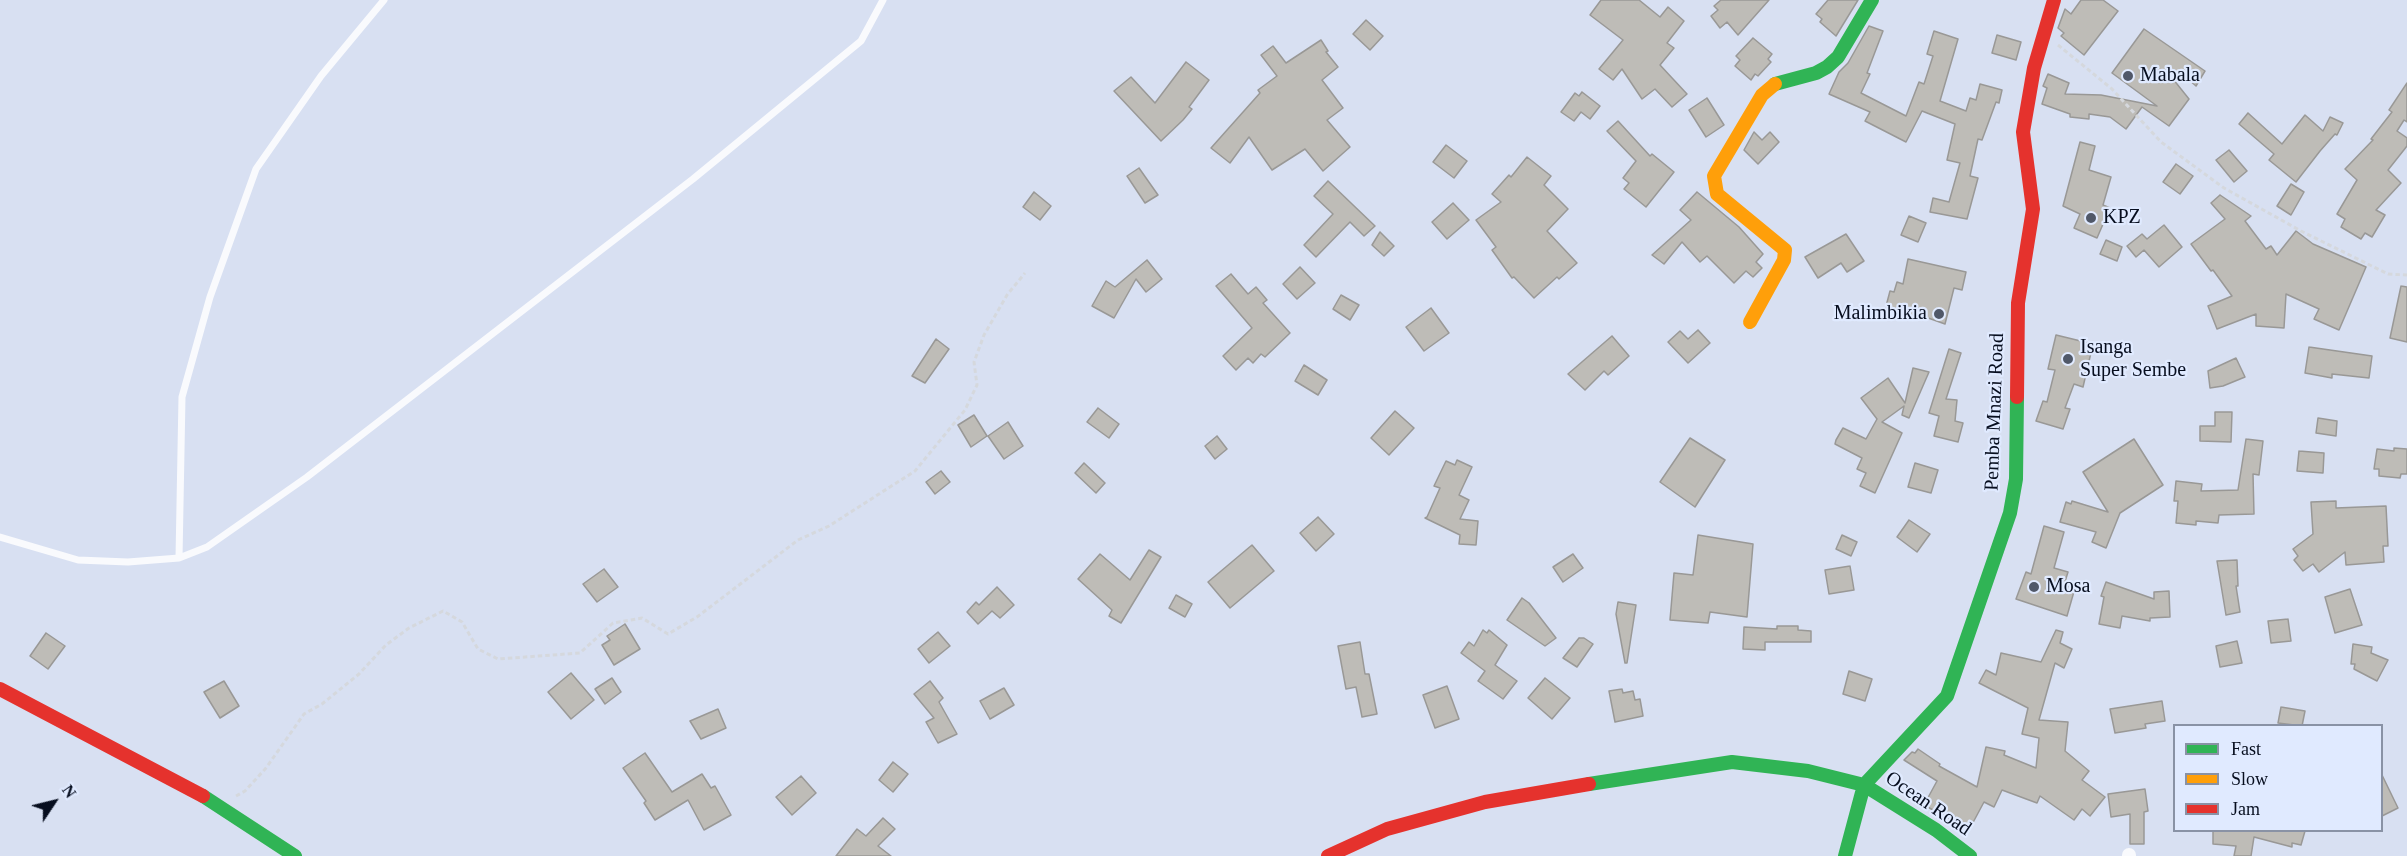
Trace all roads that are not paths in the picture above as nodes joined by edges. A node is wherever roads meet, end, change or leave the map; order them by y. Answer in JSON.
{"nodes":[{"id":1,"x":384,"y":0,"type":"edge"},
{"id":2,"x":883,"y":0,"type":"edge"},
{"id":3,"x":1872,"y":0,"type":"edge"},
{"id":4,"x":2054,"y":0,"type":"edge"},
{"id":5,"x":1750,"y":322,"type":"dead end"},
{"id":6,"x":0,"y":537,"type":"edge"},
{"id":7,"x":179,"y":558,"type":"junction"},
{"id":8,"x":0,"y":689,"type":"edge"},
{"id":9,"x":1864,"y":785,"type":"junction"},
{"id":10,"x":295,"y":856,"type":"edge"},
{"id":11,"x":1328,"y":856,"type":"edge"},
{"id":12,"x":1845,"y":856,"type":"edge"},
{"id":13,"x":1970,"y":856,"type":"edge"}],
"edges":[{"from":1,"to":7,"type":"lane"},
{"from":2,"to":7,"type":"lane"},
{"from":3,"to":5,"type":"street"},
{"from":4,"to":9,"type":"street","name":"Pemba Mnazi Road"},
{"from":6,"to":7,"type":"lane"},
{"from":8,"to":10,"type":"street"},
{"from":9,"to":11,"type":"street","name":"Ocean Road"},
{"from":9,"to":12,"type":"street","name":"Pemba Mnazi Road"},
{"from":9,"to":13,"type":"street","name":"Ocean Road"}]}
